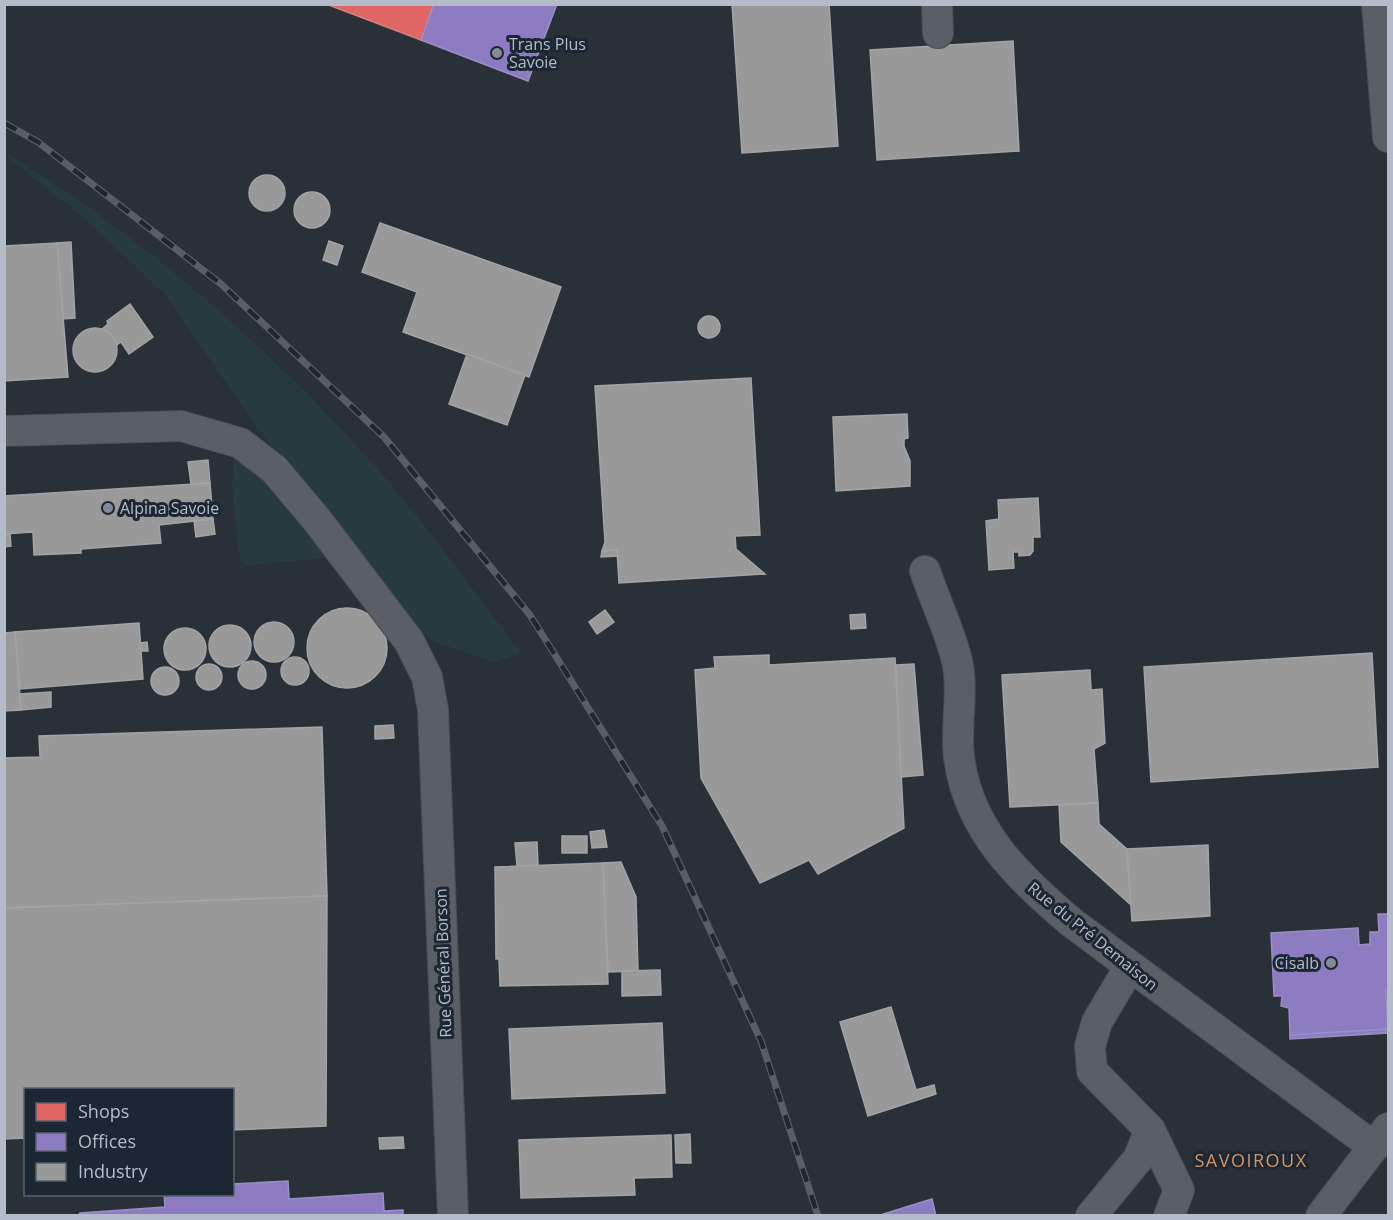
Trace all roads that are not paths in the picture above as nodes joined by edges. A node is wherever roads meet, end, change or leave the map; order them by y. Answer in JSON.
{"nodes":[{"id":1,"x":1377,"y":4,"type":"edge"},
{"id":2,"x":1389,"y":137,"type":"edge"},
{"id":3,"x":4,"y":431,"type":"edge"},
{"id":4,"x":925,"y":572,"type":"dead end"},
{"id":5,"x":1129,"y":968,"type":"junction"},
{"id":6,"x":1150,"y":1130,"type":"junction"},
{"id":7,"x":1381,"y":1137,"type":"edge"},
{"id":8,"x":453,"y":1215,"type":"edge"},
{"id":9,"x":1091,"y":1215,"type":"edge"},
{"id":10,"x":1169,"y":1215,"type":"edge"},
{"id":11,"x":1321,"y":1215,"type":"edge"}],
"edges":[{"from":1,"to":2,"type":"street"},
{"from":3,"to":8,"type":"street","name":"Rue Général Borson"},
{"from":4,"to":5,"type":"street","name":"Rue du Pré Demaison"},
{"from":5,"to":6,"type":"street"},
{"from":5,"to":7,"type":"street","name":"Rue du Pré Demaison"},
{"from":6,"to":9,"type":"street"},
{"from":6,"to":10,"type":"street"},
{"from":7,"to":11,"type":"street"}]}
